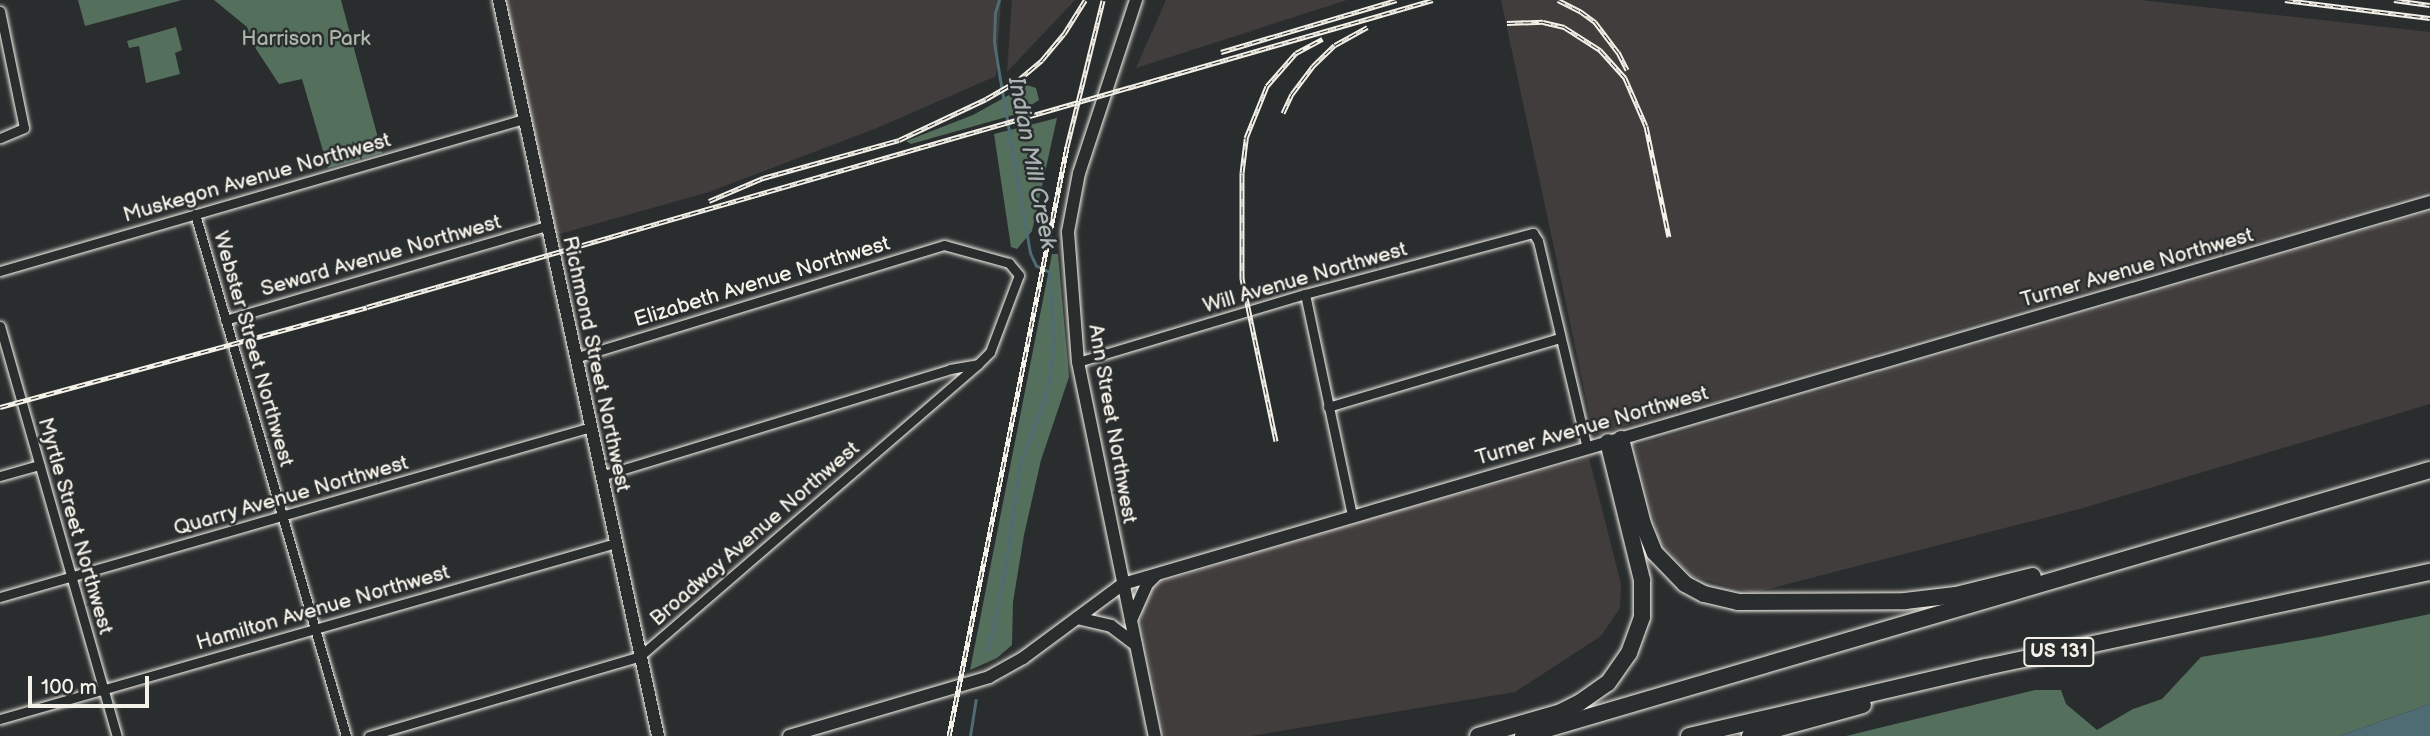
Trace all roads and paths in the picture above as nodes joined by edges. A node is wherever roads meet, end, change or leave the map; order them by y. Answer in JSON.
{"nodes":[{"id":1,"x":499,"y":0,"type":"edge"},
{"id":2,"x":1136,"y":0,"type":"edge"},
{"id":3,"x":0,"y":11,"type":"edge"},
{"id":4,"x":3,"y":41,"type":"edge"},
{"id":5,"x":524,"y":118,"type":"junction"},
{"id":6,"x":0,"y":138,"type":"edge"},
{"id":7,"x":2430,"y":202,"type":"edge"},
{"id":8,"x":195,"y":214,"type":"junction"},
{"id":9,"x":546,"y":226,"type":"junction"},
{"id":10,"x":959,"y":246,"type":"joint"},
{"id":11,"x":0,"y":271,"type":"edge"},
{"id":12,"x":1306,"y":294,"type":"junction"},
{"id":13,"x":225,"y":320,"type":"junction"},
{"id":14,"x":0,"y":326,"type":"edge"},
{"id":15,"x":1560,"y":338,"type":"junction"},
{"id":16,"x":575,"y":358,"type":"junction"},
{"id":17,"x":1078,"y":362,"type":"junction"},
{"id":18,"x":978,"y":364,"type":"junction"},
{"id":19,"x":1328,"y":407,"type":"junction"},
{"id":20,"x":591,"y":427,"type":"junction"},
{"id":21,"x":1615,"y":441,"type":"junction"},
{"id":22,"x":1587,"y":448,"type":"junction"},
{"id":23,"x":39,"y":465,"type":"junction"},
{"id":24,"x":2430,"y":470,"type":"edge"},
{"id":25,"x":0,"y":476,"type":"edge"},
{"id":26,"x":601,"y":476,"type":"junction"},
{"id":27,"x":1352,"y":515,"type":"junction"},
{"id":28,"x":282,"y":516,"type":"junction"},
{"id":29,"x":2229,"y":529,"type":"junction"},
{"id":30,"x":616,"y":543,"type":"junction"},
{"id":31,"x":2430,"y":572,"type":"edge"},
{"id":32,"x":1158,"y":573,"type":"junction"},
{"id":33,"x":71,"y":577,"type":"junction"},
{"id":34,"x":1123,"y":584,"type":"junction"},
{"id":35,"x":0,"y":597,"type":"edge"},
{"id":36,"x":1077,"y":618,"type":"junction"},
{"id":37,"x":1131,"y":620,"type":"junction"},
{"id":38,"x":316,"y":629,"type":"junction"},
{"id":39,"x":1136,"y":645,"type":"junction"},
{"id":40,"x":640,"y":656,"type":"junction"},
{"id":41,"x":1941,"y":677,"type":"junction"},
{"id":42,"x":103,"y":689,"type":"junction"},
{"id":43,"x":0,"y":719,"type":"edge"},
{"id":44,"x":117,"y":736,"type":"edge"},
{"id":45,"x":346,"y":736,"type":"edge"},
{"id":46,"x":369,"y":736,"type":"edge"},
{"id":47,"x":658,"y":736,"type":"edge"},
{"id":48,"x":789,"y":736,"type":"edge"},
{"id":49,"x":1155,"y":736,"type":"edge"},
{"id":50,"x":1478,"y":736,"type":"edge"},
{"id":51,"x":1523,"y":736,"type":"edge"},
{"id":52,"x":1689,"y":736,"type":"edge"},
{"id":53,"x":1751,"y":736,"type":"edge"}],
"edges":[{"from":1,"to":5,"type":"street","name":"Richmond Street Northwest"},
{"from":2,"to":17,"type":"street","name":"Ann Street Northwest"},
{"from":3,"to":4,"type":"street"},
{"from":4,"to":6,"type":"street"},
{"from":5,"to":8,"type":"street","name":"Muskegon Avenue Northwest"},
{"from":5,"to":9,"type":"street","name":"Richmond Street Northwest"},
{"from":7,"to":21,"type":"street","name":"Turner Avenue Northwest"},
{"from":8,"to":11,"type":"street","name":"Muskegon Avenue Northwest"},
{"from":8,"to":13,"type":"street","name":"Webster Street Northwest"},
{"from":9,"to":13,"type":"street","name":"Seward Avenue Northwest"},
{"from":9,"to":16,"type":"street","name":"Richmond Street Northwest"},
{"from":10,"to":16,"type":"street","name":"Elizabeth Avenue Northwest"},
{"from":10,"to":18,"type":"street","name":"Broadway Avenue Northwest"},
{"from":12,"to":15,"type":"street","name":"Will Avenue Northwest"},
{"from":12,"to":17,"type":"street","name":"Will Avenue Northwest"},
{"from":12,"to":19,"type":"street"},
{"from":13,"to":28,"type":"street","name":"Webster Street Northwest"},
{"from":14,"to":23,"type":"street","name":"Myrtle Street Northwest"},
{"from":15,"to":19,"type":"street"},
{"from":15,"to":22,"type":"street"},
{"from":16,"to":20,"type":"street","name":"Richmond Street Northwest"},
{"from":17,"to":34,"type":"street","name":"Ann Street Northwest"},
{"from":18,"to":26,"type":"street"},
{"from":18,"to":40,"type":"street","name":"Broadway Avenue Northwest"},
{"from":19,"to":27,"type":"street"},
{"from":20,"to":26,"type":"street","name":"Richmond Street Northwest"},
{"from":20,"to":28,"type":"street","name":"Quarry Avenue Northwest"},
{"from":21,"to":22,"type":"street","name":"Turner Avenue Northwest"},
{"from":21,"to":29,"type":"highway"},
{"from":21,"to":50,"type":"highway"},
{"from":22,"to":27,"type":"street","name":"Turner Avenue Northwest"},
{"from":23,"to":25,"type":"street"},
{"from":23,"to":33,"type":"street","name":"Myrtle Street Northwest"},
{"from":24,"to":29,"type":"highway"},
{"from":26,"to":30,"type":"street","name":"Richmond Street Northwest"},
{"from":27,"to":32,"type":"street","name":"Turner Avenue Northwest"},
{"from":28,"to":33,"type":"street","name":"Quarry Avenue Northwest"},
{"from":28,"to":38,"type":"street","name":"Webster Street Northwest"},
{"from":29,"to":51,"type":"highway"},
{"from":30,"to":38,"type":"street","name":"Hamilton Avenue Northwest"},
{"from":30,"to":40,"type":"street","name":"Richmond Street Northwest"},
{"from":31,"to":41,"type":"highway","number":"US 131"},
{"from":32,"to":34,"type":"street","name":"Turner Avenue Northwest"},
{"from":32,"to":37,"type":"street"},
{"from":33,"to":35,"type":"street","name":"Quarry Avenue Northwest"},
{"from":33,"to":42,"type":"street","name":"Myrtle Street Northwest"},
{"from":34,"to":36,"type":"street","name":"Turner Avenue Northwest"},
{"from":34,"to":37,"type":"street","name":"Ann Street Northwest"},
{"from":36,"to":39,"type":"street"},
{"from":36,"to":48,"type":"street","name":"Turner Avenue Northwest"},
{"from":37,"to":39,"type":"street","name":"Ann Street Northwest"},
{"from":38,"to":42,"type":"street","name":"Hamilton Avenue Northwest"},
{"from":38,"to":45,"type":"street","name":"Webster Street Northwest"},
{"from":39,"to":49,"type":"street","name":"Ann Street Northwest"},
{"from":40,"to":46,"type":"street","name":"Broadway Avenue Northwest"},
{"from":40,"to":47,"type":"street","name":"Richmond Street Northwest"},
{"from":41,"to":52,"type":"highway","number":"US 131"},
{"from":41,"to":53,"type":"highway"},
{"from":42,"to":43,"type":"street","name":"Hamilton Avenue Northwest"},
{"from":42,"to":44,"type":"street","name":"Myrtle Street Northwest"}]}
